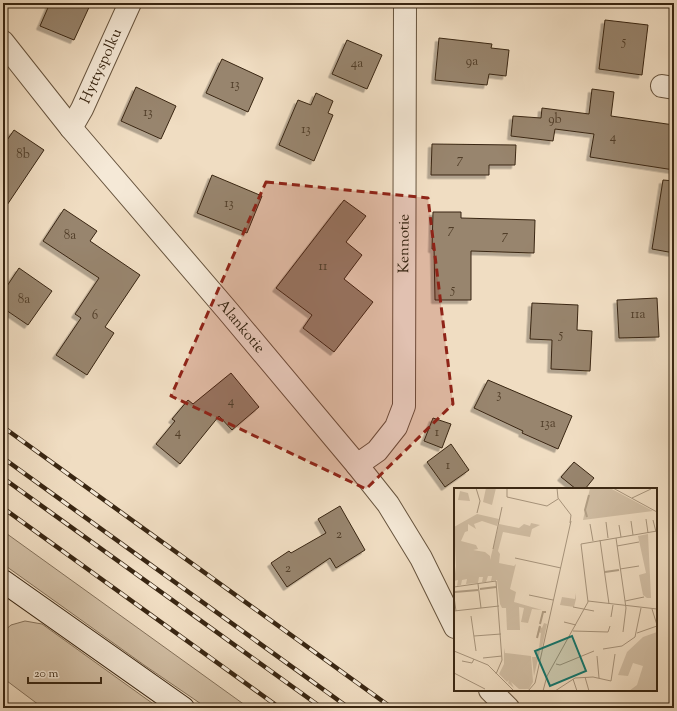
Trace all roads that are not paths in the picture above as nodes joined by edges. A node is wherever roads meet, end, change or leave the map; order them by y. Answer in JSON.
{"nodes":[{"id":1,"x":130,"y":3,"type":"edge"},
{"id":2,"x":405,"y":3,"type":"edge"},
{"id":3,"x":3,"y":42,"type":"edge"},
{"id":4,"x":71,"y":128,"type":"junction"},
{"id":5,"x":357,"y":465,"type":"junction"},
{"id":6,"x":3,"y":581,"type":"edge"},
{"id":7,"x":454,"y":625,"type":"edge"},
{"id":8,"x":491,"y":691,"type":"edge"},
{"id":9,"x":183,"y":708,"type":"edge"},
{"id":10,"x":508,"y":708,"type":"edge"}],
"edges":[{"from":1,"to":4,"type":"street","name":"Hyttyspolku"},
{"from":2,"to":5,"type":"street","name":"Kennotie"},
{"from":3,"to":4,"type":"street","name":"Alankotie"},
{"from":4,"to":5,"type":"street","name":"Alankotie"},
{"from":5,"to":7,"type":"street","name":"Alankotie"},
{"from":6,"to":9,"type":"street"},
{"from":8,"to":10,"type":"street"}]}
